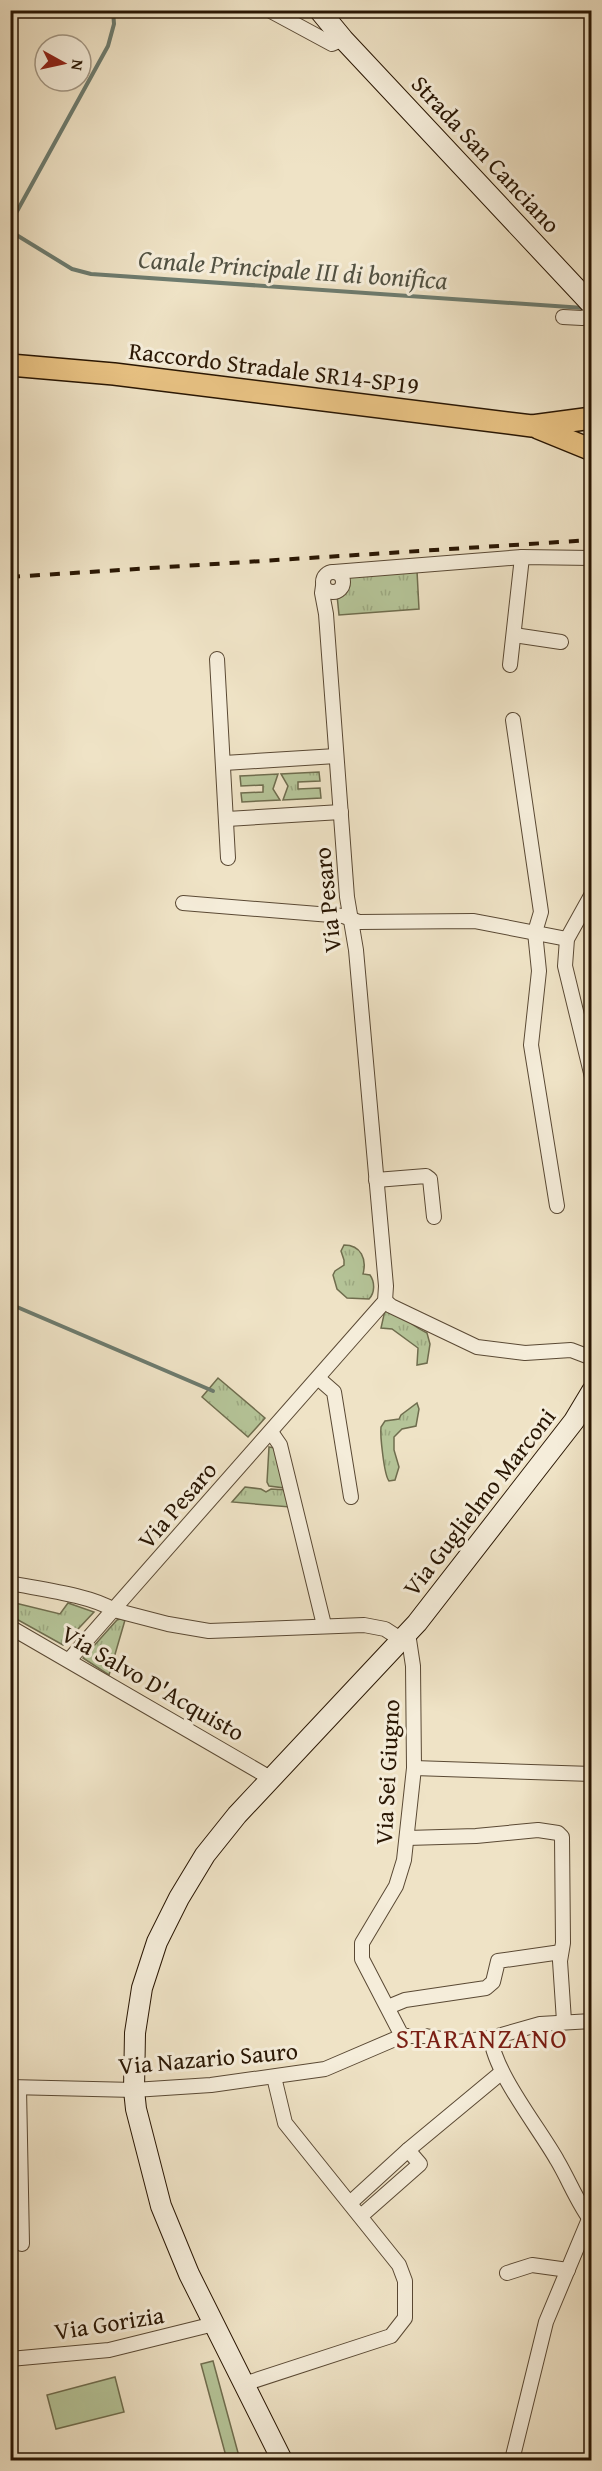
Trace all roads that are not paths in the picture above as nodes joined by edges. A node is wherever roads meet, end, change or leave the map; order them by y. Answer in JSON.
{"nodes":[{"id":1,"x":269,"y":10,"type":"edge"},
{"id":2,"x":319,"y":10,"type":"edge"},
{"id":3,"x":343,"y":39,"type":"junction"},
{"id":4,"x":591,"y":305,"type":"edge"},
{"id":5,"x":591,"y":315,"type":"edge"},
{"id":6,"x":563,"y":317,"type":"dead end"},
{"id":7,"x":10,"y":365,"type":"edge"},
{"id":8,"x":591,"y":418,"type":"edge"},
{"id":9,"x":532,"y":426,"type":"junction"},
{"id":10,"x":591,"y":450,"type":"edge"},
{"id":11,"x":522,"y":557,"type":"junction"},
{"id":12,"x":591,"y":558,"type":"edge"},
{"id":13,"x":514,"y":635,"type":"junction"},
{"id":14,"x":561,"y":642,"type":"dead end"},
{"id":15,"x":217,"y":658,"type":"dead end"},
{"id":16,"x":510,"y":664,"type":"dead end"},
{"id":17,"x":513,"y":720,"type":"dead end"},
{"id":18,"x":336,"y":756,"type":"junction"},
{"id":19,"x":224,"y":763,"type":"junction"},
{"id":20,"x":341,"y":812,"type":"junction"},
{"id":21,"x":227,"y":819,"type":"junction"},
{"id":22,"x":228,"y":858,"type":"dead end"},
{"id":23,"x":591,"y":894,"type":"edge"},
{"id":24,"x":183,"y":903,"type":"dead end"},
{"id":25,"x":352,"y":920,"type":"junction"},
{"id":26,"x":536,"y":932,"type":"junction"},
{"id":27,"x":567,"y":939,"type":"junction"},
{"id":28,"x":591,"y":1077,"type":"edge"},
{"id":29,"x":376,"y":1180,"type":"junction"},
{"id":30,"x":557,"y":1206,"type":"dead end"},
{"id":31,"x":434,"y":1217,"type":"dead end"},
{"id":32,"x":385,"y":1300,"type":"junction"},
{"id":33,"x":591,"y":1358,"type":"edge"},
{"id":34,"x":318,"y":1378,"type":"junction"},
{"id":35,"x":591,"y":1391,"type":"edge"},
{"id":36,"x":271,"y":1432,"type":"junction"},
{"id":37,"x":351,"y":1497,"type":"dead end"},
{"id":38,"x":10,"y":1583,"type":"edge"},
{"id":39,"x":114,"y":1610,"type":"junction"},
{"id":40,"x":324,"y":1625,"type":"junction"},
{"id":41,"x":10,"y":1627,"type":"edge"},
{"id":42,"x":405,"y":1637,"type":"junction"},
{"id":43,"x":69,"y":1660,"type":"junction"},
{"id":44,"x":414,"y":1768,"type":"junction"},
{"id":45,"x":591,"y":1774,"type":"edge"},
{"id":46,"x":272,"y":1779,"type":"junction"},
{"id":47,"x":407,"y":1838,"type":"junction"},
{"id":48,"x":561,"y":1952,"type":"junction"},
{"id":49,"x":388,"y":2007,"type":"junction"},
{"id":50,"x":564,"y":2021,"type":"junction"},
{"id":51,"x":591,"y":2021,"type":"edge"},
{"id":52,"x":402,"y":2036,"type":"junction"},
{"id":53,"x":491,"y":2038,"type":"junction"},
{"id":54,"x":502,"y":2072,"type":"junction"},
{"id":55,"x":274,"y":2077,"type":"junction"},
{"id":56,"x":15,"y":2088,"type":"edge"},
{"id":57,"x":134,"y":2090,"type":"junction"},
{"id":58,"x":408,"y":2150,"type":"junction"},
{"id":59,"x":350,"y":2203,"type":"junction"},
{"id":60,"x":361,"y":2216,"type":"junction"},
{"id":61,"x":590,"y":2220,"type":"edge"},
{"id":62,"x":22,"y":2244,"type":"dead end"},
{"id":63,"x":568,"y":2270,"type":"junction"},
{"id":64,"x":507,"y":2273,"type":"dead end"},
{"id":65,"x":214,"y":2324,"type":"junction"},
{"id":66,"x":10,"y":2360,"type":"edge"},
{"id":67,"x":244,"y":2384,"type":"junction"},
{"id":68,"x":282,"y":2460,"type":"edge"},
{"id":69,"x":512,"y":2460,"type":"edge"}],
"edges":[{"from":1,"to":3,"type":"street"},
{"from":2,"to":3,"type":"street","name":"Strada San Canciano"},
{"from":3,"to":4,"type":"street","name":"Strada San Canciano"},
{"from":5,"to":6,"type":"street"},
{"from":7,"to":9,"type":"main road","name":"Raccordo Stradale SR14-SP19"},
{"from":8,"to":9,"type":"main road","name":"Raccordo Stradale SR14-SP19"},
{"from":9,"to":10,"type":"main road","name":"Raccordo Stradale SR14-SP19"},
{"from":11,"to":12,"type":"street"},
{"from":11,"to":13,"type":"street"},
{"from":11,"to":18,"type":"street","name":"Via Pesaro"},
{"from":13,"to":14,"type":"street"},
{"from":13,"to":16,"type":"street"},
{"from":15,"to":19,"type":"street"},
{"from":17,"to":26,"type":"street"},
{"from":18,"to":19,"type":"street"},
{"from":18,"to":20,"type":"street","name":"Via Pesaro"},
{"from":19,"to":21,"type":"street"},
{"from":20,"to":21,"type":"street"},
{"from":20,"to":25,"type":"street","name":"Via Pesaro"},
{"from":21,"to":22,"type":"street"},
{"from":23,"to":27,"type":"street"},
{"from":24,"to":25,"type":"street"},
{"from":25,"to":26,"type":"street"},
{"from":25,"to":29,"type":"street","name":"Via Pesaro"},
{"from":26,"to":27,"type":"street"},
{"from":26,"to":30,"type":"street"},
{"from":27,"to":28,"type":"street"},
{"from":29,"to":31,"type":"street"},
{"from":29,"to":32,"type":"street","name":"Via Pesaro"},
{"from":32,"to":33,"type":"street"},
{"from":32,"to":34,"type":"street","name":"Via Pesaro"},
{"from":34,"to":36,"type":"street","name":"Via Pesaro"},
{"from":34,"to":37,"type":"street"},
{"from":35,"to":42,"type":"street","name":"Via Guglielmo Marconi"},
{"from":36,"to":39,"type":"street","name":"Via Pesaro"},
{"from":36,"to":40,"type":"street"},
{"from":38,"to":39,"type":"street"},
{"from":39,"to":40,"type":"street"},
{"from":39,"to":43,"type":"street","name":"Via Pesaro"},
{"from":40,"to":42,"type":"street"},
{"from":41,"to":43,"type":"street","name":"Via Salvo D'Acquisto"},
{"from":42,"to":44,"type":"street","name":"Via Sei Giugno"},
{"from":42,"to":46,"type":"street","name":"Via Guglielmo Marconi"},
{"from":43,"to":46,"type":"street","name":"Via Salvo D'Acquisto"},
{"from":44,"to":45,"type":"street"},
{"from":44,"to":47,"type":"street","name":"Via Sei Giugno"},
{"from":46,"to":57,"type":"street","name":"Via Guglielmo Marconi"},
{"from":47,"to":48,"type":"street"},
{"from":47,"to":49,"type":"street","name":"Via Sei Giugno"},
{"from":48,"to":49,"type":"street"},
{"from":48,"to":50,"type":"street"},
{"from":49,"to":52,"type":"street","name":"Via Sei Giugno"},
{"from":50,"to":51,"type":"street"},
{"from":50,"to":53,"type":"street"},
{"from":52,"to":53,"type":"street"},
{"from":52,"to":55,"type":"street","name":"Via Nazario Sauro"},
{"from":53,"to":54,"type":"street"},
{"from":54,"to":58,"type":"street"},
{"from":54,"to":61,"type":"street"},
{"from":55,"to":57,"type":"street","name":"Via Nazario Sauro"},
{"from":55,"to":59,"type":"street"},
{"from":56,"to":57,"type":"street","name":"Via Nazario Sauro"},
{"from":56,"to":62,"type":"street"},
{"from":57,"to":65,"type":"street","name":"Via Guglielmo Marconi"},
{"from":58,"to":59,"type":"street"},
{"from":58,"to":60,"type":"street"},
{"from":59,"to":60,"type":"street"},
{"from":60,"to":67,"type":"street"},
{"from":61,"to":63,"type":"street"},
{"from":63,"to":64,"type":"street"},
{"from":63,"to":69,"type":"street"},
{"from":65,"to":66,"type":"street","name":"Via Gorizia"},
{"from":65,"to":67,"type":"street","name":"Via Guglielmo Marconi"},
{"from":67,"to":68,"type":"street","name":"Via Guglielmo Marconi"}]}
